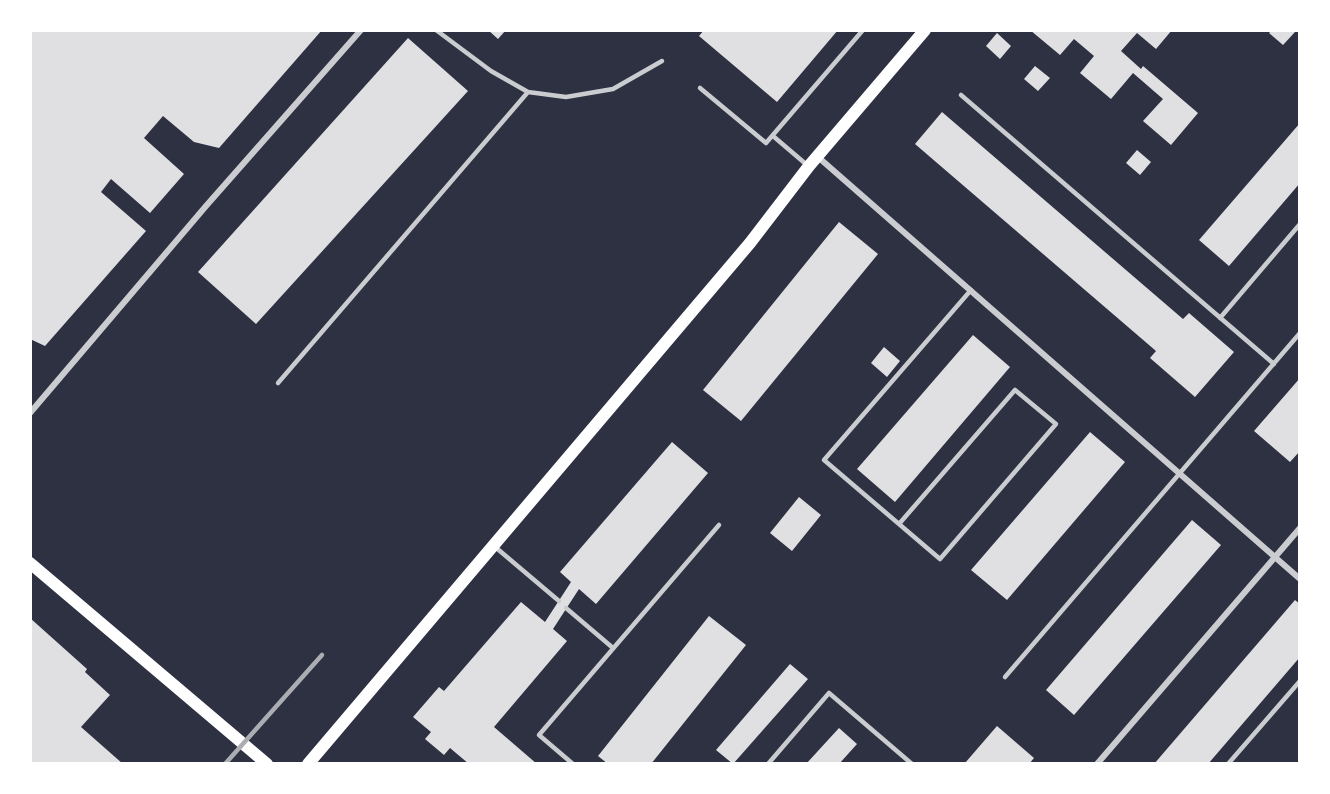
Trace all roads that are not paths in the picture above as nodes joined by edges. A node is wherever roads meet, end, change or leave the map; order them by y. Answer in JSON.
{"nodes":[{"id":1,"x":361,"y":30,"type":"edge"},
{"id":2,"x":436,"y":30,"type":"edge"},
{"id":3,"x":863,"y":30,"type":"edge"},
{"id":4,"x":925,"y":30,"type":"edge"},
{"id":5,"x":662,"y":61,"type":"dead end"},
{"id":6,"x":700,"y":87,"type":"dead end"},
{"id":7,"x":528,"y":92,"type":"junction"},
{"id":8,"x":961,"y":95,"type":"dead end"},
{"id":9,"x":773,"y":136,"type":"junction"},
{"id":10,"x":814,"y":161,"type":"junction"},
{"id":11,"x":1300,"y":224,"type":"edge"},
{"id":12,"x":971,"y":290,"type":"junction"},
{"id":13,"x":1220,"y":318,"type":"junction"},
{"id":14,"x":1300,"y":333,"type":"edge"},
{"id":15,"x":1274,"y":364,"type":"junction"},
{"id":16,"x":278,"y":382,"type":"dead end"},
{"id":17,"x":30,"y":413,"type":"edge"},
{"id":18,"x":1179,"y":474,"type":"junction"},
{"id":19,"x":899,"y":524,"type":"junction"},
{"id":20,"x":719,"y":525,"type":"dead end"},
{"id":21,"x":1300,"y":528,"type":"edge"},
{"id":22,"x":494,"y":546,"type":"junction"},
{"id":23,"x":1275,"y":558,"type":"junction"},
{"id":24,"x":30,"y":562,"type":"edge"},
{"id":25,"x":1300,"y":579,"type":"edge"},
{"id":26,"x":559,"y":601,"type":"dead end"},
{"id":27,"x":566,"y":608,"type":"dead end"},
{"id":28,"x":613,"y":648,"type":"junction"},
{"id":29,"x":1005,"y":676,"type":"dead end"},
{"id":30,"x":1300,"y":681,"type":"edge"},
{"id":31,"x":267,"y":764,"type":"edge"},
{"id":32,"x":308,"y":764,"type":"edge"},
{"id":33,"x":573,"y":764,"type":"edge"},
{"id":34,"x":768,"y":764,"type":"edge"},
{"id":35,"x":912,"y":764,"type":"edge"},
{"id":36,"x":1098,"y":764,"type":"edge"},
{"id":37,"x":1228,"y":764,"type":"edge"}],
"edges":[{"from":1,"to":17,"type":"street"},
{"from":2,"to":7,"type":"lane"},
{"from":3,"to":9,"type":"lane"},
{"from":4,"to":10,"type":"main road"},
{"from":5,"to":7,"type":"lane"},
{"from":6,"to":9,"type":"lane"},
{"from":7,"to":16,"type":"lane"},
{"from":8,"to":13,"type":"lane"},
{"from":9,"to":10,"type":"lane"},
{"from":10,"to":12,"type":"street"},
{"from":10,"to":22,"type":"main road"},
{"from":11,"to":13,"type":"lane"},
{"from":12,"to":18,"type":"street"},
{"from":12,"to":19,"type":"lane"},
{"from":13,"to":15,"type":"lane"},
{"from":14,"to":15,"type":"lane"},
{"from":15,"to":18,"type":"lane"},
{"from":18,"to":23,"type":"street"},
{"from":18,"to":29,"type":"lane"},
{"from":19,"to":19,"type":"lane"},
{"from":20,"to":28,"type":"lane"},
{"from":21,"to":23,"type":"street"},
{"from":22,"to":26,"type":"lane"},
{"from":22,"to":32,"type":"main road"},
{"from":23,"to":25,"type":"street"},
{"from":23,"to":36,"type":"street"},
{"from":24,"to":31,"type":"main road"},
{"from":27,"to":28,"type":"lane"},
{"from":28,"to":33,"type":"lane"},
{"from":30,"to":37,"type":"lane"},
{"from":34,"to":35,"type":"lane"}]}
